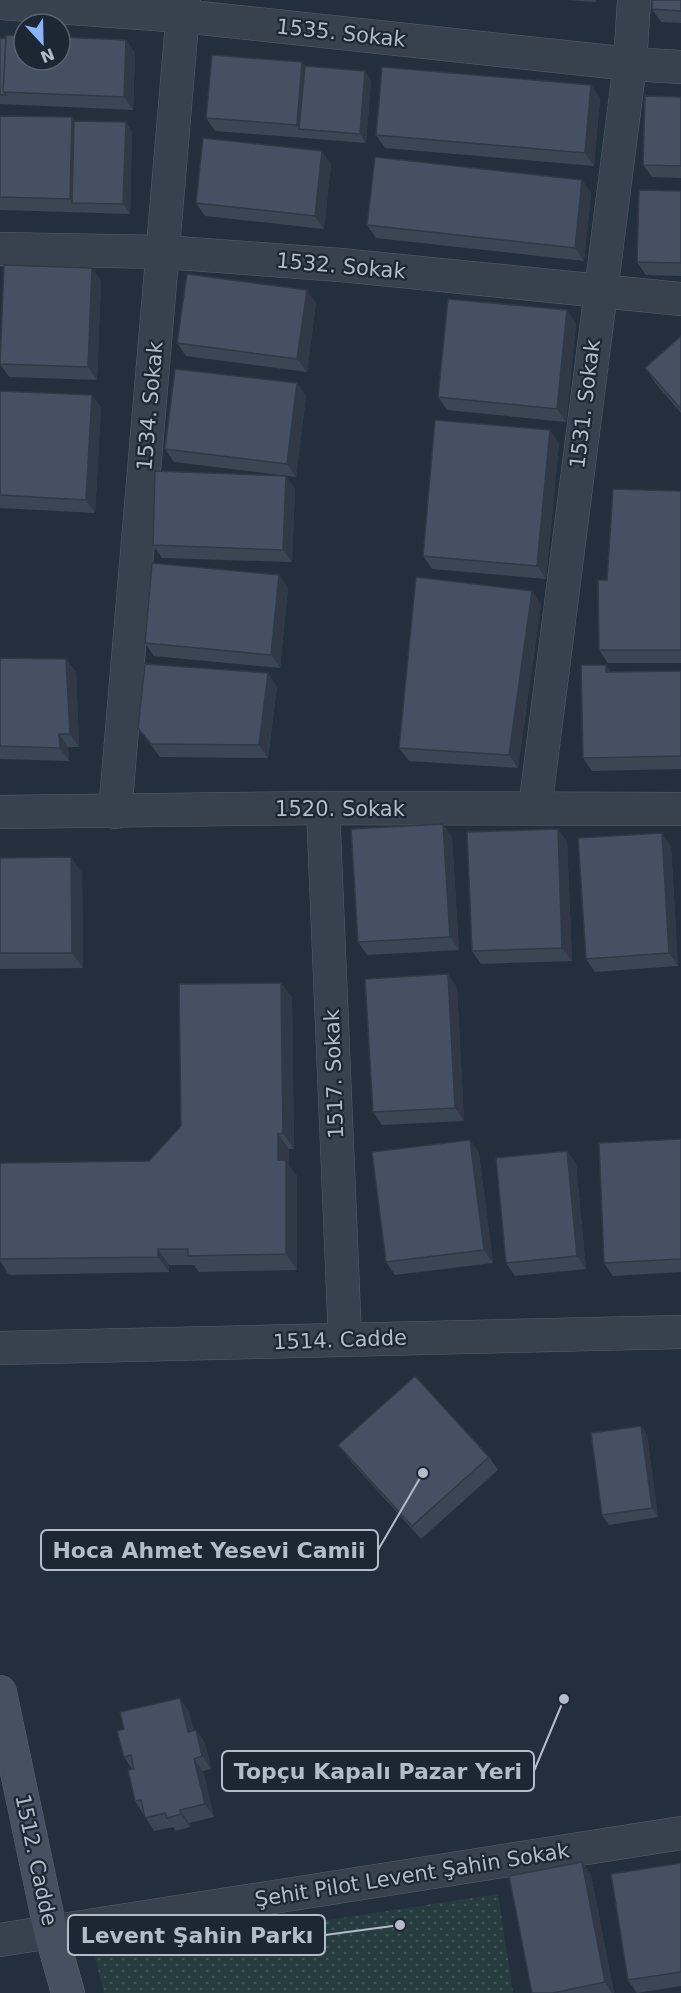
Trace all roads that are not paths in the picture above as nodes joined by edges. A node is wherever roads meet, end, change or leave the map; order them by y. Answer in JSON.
{"nodes":[{"id":1,"x":634,"y":0,"type":"edge"},
{"id":2,"x":0,"y":3,"type":"edge"},
{"id":3,"x":183,"y":8,"type":"edge"},
{"id":4,"x":630,"y":64,"type":"junction"},
{"id":5,"x":681,"y":67,"type":"edge"},
{"id":6,"x":0,"y":249,"type":"edge"},
{"id":7,"x":164,"y":252,"type":"junction"},
{"id":8,"x":599,"y":291,"type":"junction"},
{"id":9,"x":681,"y":299,"type":"edge"},
{"id":10,"x":323,"y":808,"type":"junction"},
{"id":11,"x":535,"y":808,"type":"junction"},
{"id":12,"x":681,"y":809,"type":"edge"},
{"id":13,"x":0,"y":812,"type":"edge"},
{"id":14,"x":115,"y":812,"type":"junction"},
{"id":15,"x":681,"y":1332,"type":"edge"},
{"id":16,"x":345,"y":1339,"type":"junction"},
{"id":17,"x":0,"y":1348,"type":"edge"},
{"id":18,"x":0,"y":1692,"type":"edge"},
{"id":19,"x":681,"y":1833,"type":"edge"},
{"id":20,"x":51,"y":1932,"type":"junction"},
{"id":21,"x":0,"y":1940,"type":"edge"},
{"id":22,"x":68,"y":1993,"type":"edge"}],
"edges":[{"from":1,"to":4,"type":"street","name":"1531. Sokak"},
{"from":2,"to":3,"type":"street","name":"1535. Sokak"},
{"from":3,"to":4,"type":"street","name":"1535. Sokak"},
{"from":3,"to":7,"type":"street","name":"1534. Sokak"},
{"from":4,"to":5,"type":"street","name":"1535. Sokak"},
{"from":4,"to":8,"type":"street","name":"1531. Sokak"},
{"from":6,"to":7,"type":"street","name":"1532. Sokak"},
{"from":7,"to":8,"type":"street","name":"1532. Sokak"},
{"from":7,"to":14,"type":"street","name":"1534. Sokak"},
{"from":8,"to":9,"type":"street","name":"1532. Sokak"},
{"from":8,"to":11,"type":"street","name":"1531. Sokak"},
{"from":10,"to":11,"type":"street","name":"1520. Sokak"},
{"from":10,"to":14,"type":"street","name":"1520. Sokak"},
{"from":10,"to":16,"type":"street","name":"1517. Sokak"},
{"from":11,"to":12,"type":"street","name":"1520. Sokak"},
{"from":13,"to":14,"type":"street","name":"1520. Sokak"},
{"from":15,"to":16,"type":"street","name":"1514. Cadde"},
{"from":16,"to":17,"type":"street","name":"1514. Cadde"},
{"from":18,"to":20,"type":"street","name":"1512. Cadde"},
{"from":19,"to":20,"type":"street","name":"Şehit Pilot Levent Şahin Sokak"},
{"from":20,"to":21,"type":"street","name":"Şehit Pilot Levent Şahin Sokak"},
{"from":20,"to":22,"type":"street","name":"1512. Cadde"}]}
